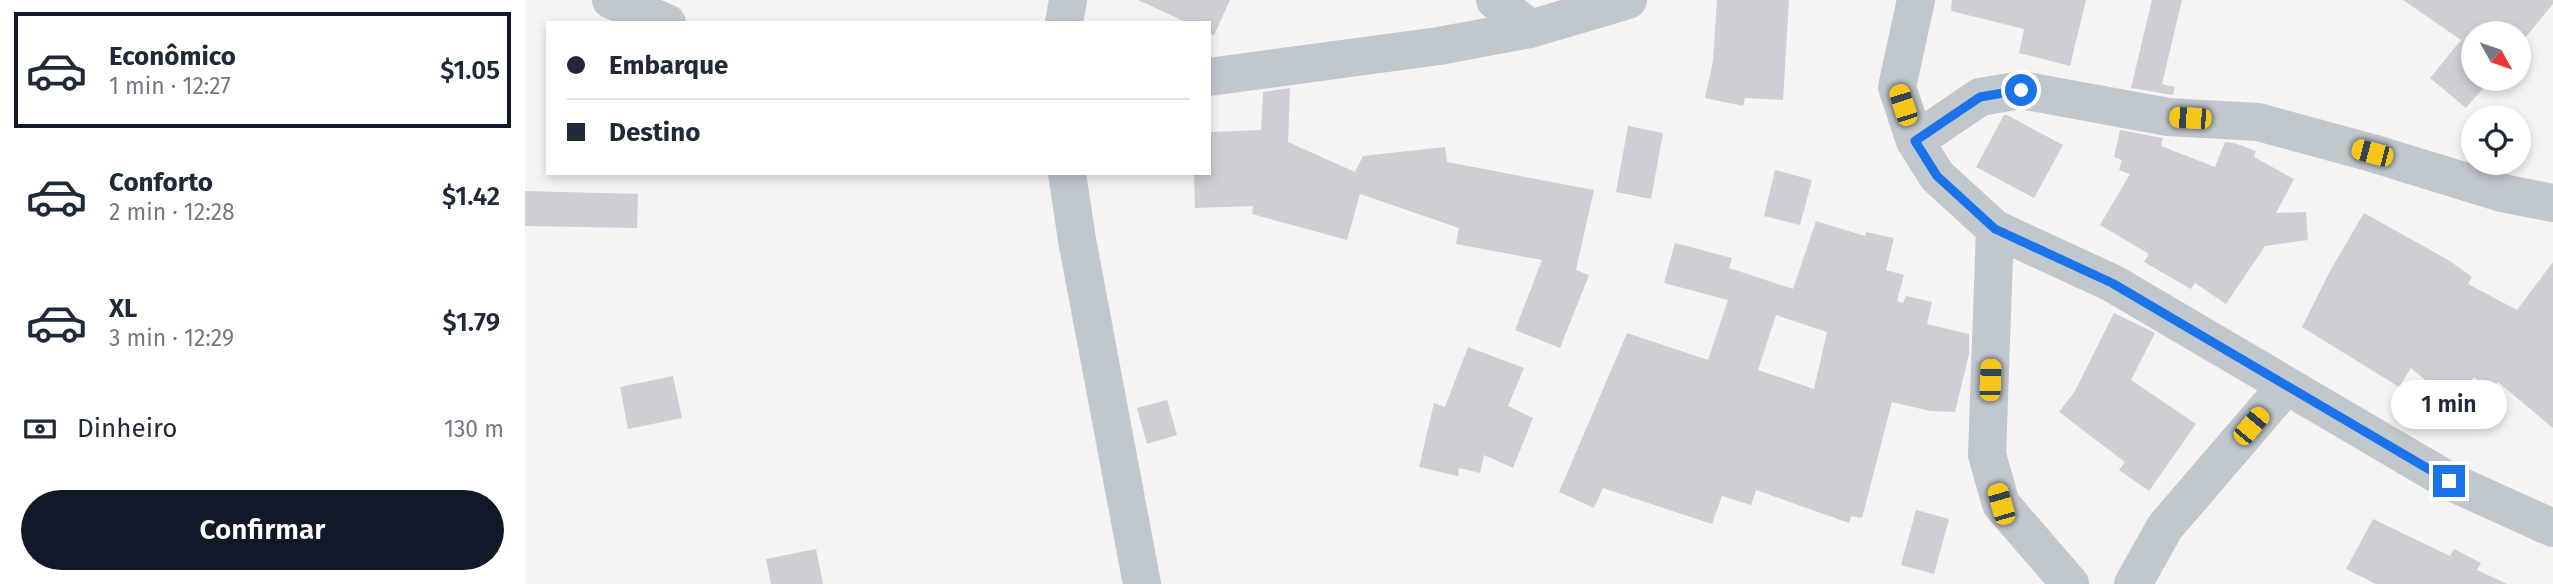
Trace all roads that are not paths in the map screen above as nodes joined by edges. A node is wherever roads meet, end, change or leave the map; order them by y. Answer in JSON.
{"nodes":[{"id":1,"x":611,"y":0,"type":"edge"},
{"id":2,"x":1068,"y":0,"type":"edge"},
{"id":3,"x":1495,"y":0,"type":"edge"},
{"id":4,"x":1628,"y":0,"type":"edge"},
{"id":5,"x":1916,"y":0,"type":"edge"},
{"id":6,"x":662,"y":14,"type":"edge"},
{"id":7,"x":1064,"y":21,"type":"edge"},
{"id":8,"x":1530,"y":29,"type":"junction"},
{"id":9,"x":1211,"y":77,"type":"edge"},
{"id":10,"x":1915,"y":141,"type":"junction"},
{"id":11,"x":1067,"y":175,"type":"edge"},
{"id":12,"x":2553,"y":203,"type":"edge"},
{"id":13,"x":1995,"y":229,"type":"junction"},
{"id":14,"x":2286,"y":386,"type":"junction"},
{"id":15,"x":2553,"y":528,"type":"edge"},
{"id":16,"x":1142,"y":584,"type":"edge"},
{"id":17,"x":2070,"y":584,"type":"edge"},
{"id":18,"x":2133,"y":584,"type":"edge"}],
"edges":[{"from":1,"to":6,"type":"lane"},
{"from":2,"to":7,"type":"lane"},
{"from":3,"to":8,"type":"lane"},
{"from":4,"to":8,"type":"lane"},
{"from":5,"to":10,"type":"lane"},
{"from":8,"to":9,"type":"lane"},
{"from":10,"to":12,"type":"lane"},
{"from":10,"to":13,"type":"lane"},
{"from":11,"to":16,"type":"lane"},
{"from":13,"to":14,"type":"lane"},
{"from":13,"to":17,"type":"lane"},
{"from":14,"to":15,"type":"lane"},
{"from":14,"to":18,"type":"lane"}]}
